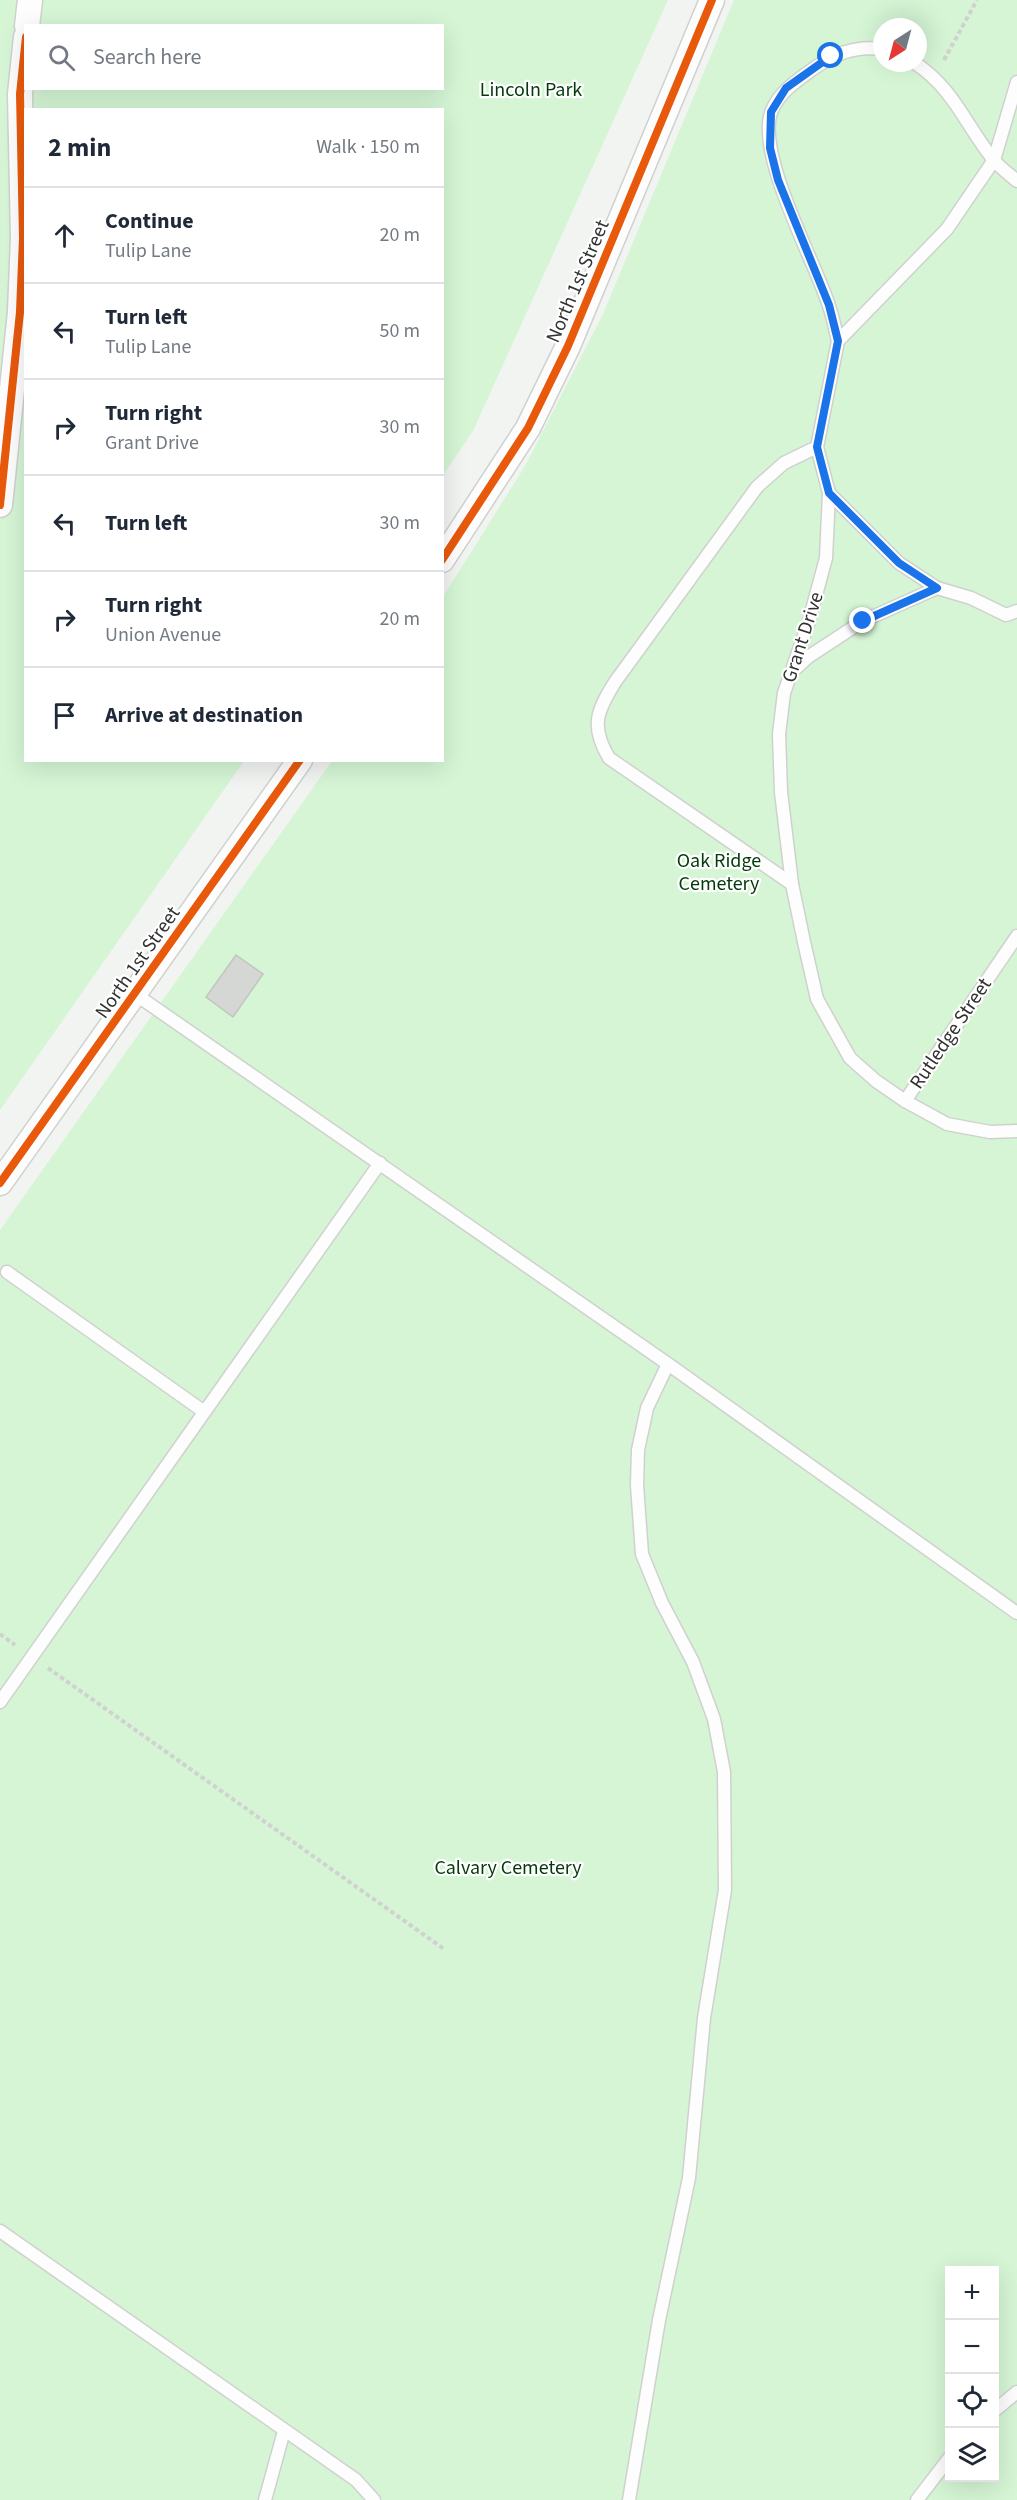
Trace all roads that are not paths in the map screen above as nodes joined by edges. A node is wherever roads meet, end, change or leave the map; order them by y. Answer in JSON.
{"nodes":[{"id":1,"x":30,"y":0,"type":"edge"},
{"id":2,"x":712,"y":0,"type":"edge"},
{"id":3,"x":27,"y":24,"type":"edge"},
{"id":4,"x":873,"y":49,"type":"edge"},
{"id":5,"x":24,"y":56,"type":"edge"},
{"id":6,"x":927,"y":71,"type":"edge"},
{"id":7,"x":1017,"y":82,"type":"edge"},
{"id":8,"x":994,"y":160,"type":"junction"},
{"id":9,"x":1017,"y":181,"type":"edge"},
{"id":10,"x":838,"y":341,"type":"junction"},
{"id":11,"x":817,"y":447,"type":"junction"},
{"id":12,"x":829,"y":493,"type":"junction"},
{"id":13,"x":0,"y":505,"type":"edge"},
{"id":14,"x":444,"y":557,"type":"edge"},
{"id":15,"x":937,"y":588,"type":"junction"},
{"id":16,"x":1011,"y":613,"type":"edge"},
{"id":17,"x":1017,"y":623,"type":"edge"},
{"id":18,"x":793,"y":671,"type":"junction"},
{"id":19,"x":299,"y":762,"type":"edge"},
{"id":20,"x":792,"y":884,"type":"junction"},
{"id":21,"x":1017,"y":936,"type":"edge"},
{"id":22,"x":135,"y":994,"type":"junction"},
{"id":23,"x":905,"y":1101,"type":"junction"},
{"id":24,"x":1017,"y":1131,"type":"edge"},
{"id":25,"x":380,"y":1163,"type":"junction"},
{"id":26,"x":0,"y":1183,"type":"edge"},
{"id":27,"x":7,"y":1272,"type":"dead end"},
{"id":28,"x":668,"y":1364,"type":"junction"},
{"id":29,"x":203,"y":1411,"type":"junction"},
{"id":30,"x":1017,"y":1613,"type":"edge"},
{"id":31,"x":0,"y":1702,"type":"edge"},
{"id":32,"x":0,"y":2231,"type":"edge"},
{"id":33,"x":1017,"y":2392,"type":"edge"},
{"id":34,"x":999,"y":2407,"type":"edge"},
{"id":35,"x":284,"y":2431,"type":"junction"},
{"id":36,"x":945,"y":2464,"type":"edge"},
{"id":37,"x":265,"y":2500,"type":"edge"},
{"id":38,"x":374,"y":2500,"type":"edge"},
{"id":39,"x":629,"y":2500,"type":"edge"},
{"id":40,"x":917,"y":2500,"type":"edge"}],
"edges":[{"from":1,"to":3,"type":"street"},
{"from":2,"to":14,"type":"street","name":"North 1st Street"},
{"from":4,"to":10,"type":"lane"},
{"from":5,"to":13,"type":"street"},
{"from":6,"to":8,"type":"lane"},
{"from":7,"to":8,"type":"lane"},
{"from":8,"to":9,"type":"lane"},
{"from":8,"to":10,"type":"lane"},
{"from":10,"to":11,"type":"lane","name":"Grant Drive"},
{"from":11,"to":12,"type":"lane","name":"Grant Drive"},
{"from":11,"to":20,"type":"lane"},
{"from":12,"to":15,"type":"lane"},
{"from":12,"to":18,"type":"lane","name":"Grant Drive"},
{"from":15,"to":16,"type":"lane"},
{"from":15,"to":18,"type":"lane"},
{"from":16,"to":17,"type":"lane"},
{"from":18,"to":20,"type":"lane","name":"Grant Drive"},
{"from":19,"to":22,"type":"street","name":"North 1st Street"},
{"from":20,"to":23,"type":"lane","name":"Grant Drive"},
{"from":21,"to":23,"type":"lane","name":"Rutledge Street"},
{"from":22,"to":25,"type":"lane"},
{"from":22,"to":26,"type":"street","name":"North 1st Street"},
{"from":23,"to":24,"type":"lane","name":"Grant Drive"},
{"from":25,"to":28,"type":"lane"},
{"from":25,"to":29,"type":"lane"},
{"from":27,"to":29,"type":"lane"},
{"from":28,"to":30,"type":"lane"},
{"from":28,"to":39,"type":"lane"},
{"from":29,"to":31,"type":"lane"},
{"from":32,"to":35,"type":"lane"},
{"from":33,"to":34,"type":"lane"},
{"from":35,"to":37,"type":"lane"},
{"from":35,"to":38,"type":"lane"},
{"from":36,"to":40,"type":"lane"}]}
